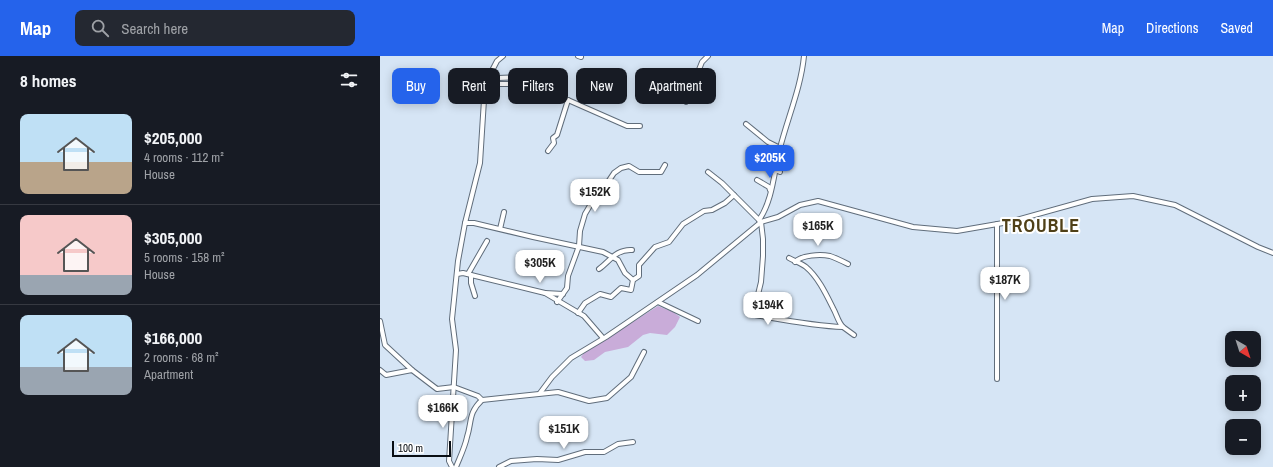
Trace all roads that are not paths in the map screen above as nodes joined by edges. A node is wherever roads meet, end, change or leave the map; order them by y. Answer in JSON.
{"nodes":[{"id":1,"x":503,"y":56,"type":"edge"},
{"id":2,"x":708,"y":56,"type":"edge"},
{"id":3,"x":804,"y":56,"type":"edge"},
{"id":4,"x":494,"y":68,"type":"edge"},
{"id":5,"x":700,"y":68,"type":"edge"},
{"id":6,"x":568,"y":100,"type":"edge"},
{"id":7,"x":484,"y":104,"type":"edge"},
{"id":8,"x":567,"y":104,"type":"edge"},
{"id":9,"x":746,"y":124,"type":"dead end"},
{"id":10,"x":640,"y":126,"type":"dead end"},
{"id":11,"x":780,"y":148,"type":"junction"},
{"id":12,"x":548,"y":151,"type":"dead end"},
{"id":13,"x":665,"y":165,"type":"dead end"},
{"id":14,"x":774,"y":170,"type":"junction"},
{"id":15,"x":708,"y":172,"type":"dead end"},
{"id":16,"x":780,"y":172,"type":"dead end"},
{"id":17,"x":757,"y":180,"type":"dead end"},
{"id":18,"x":770,"y":191,"type":"junction"},
{"id":19,"x":734,"y":195,"type":"junction"},
{"id":20,"x":504,"y":212,"type":"dead end"},
{"id":21,"x":760,"y":221,"type":"junction"},
{"id":22,"x":465,"y":223,"type":"junction"},
{"id":23,"x":997,"y":224,"type":"junction"},
{"id":24,"x":500,"y":229,"type":"junction"},
{"id":25,"x":487,"y":241,"type":"dead end"},
{"id":26,"x":578,"y":246,"type":"junction"},
{"id":27,"x":632,"y":250,"type":"dead end"},
{"id":28,"x":1273,"y":253,"type":"edge"},
{"id":29,"x":611,"y":256,"type":"junction"},
{"id":30,"x":789,"y":258,"type":"dead end"},
{"id":31,"x":795,"y":262,"type":"junction"},
{"id":32,"x":848,"y":264,"type":"dead end"},
{"id":33,"x":599,"y":270,"type":"dead end"},
{"id":34,"x":456,"y":274,"type":"junction"},
{"id":35,"x":470,"y":274,"type":"junction"},
{"id":36,"x":633,"y":280,"type":"junction"},
{"id":37,"x":545,"y":293,"type":"junction"},
{"id":38,"x":563,"y":294,"type":"junction"},
{"id":39,"x":475,"y":296,"type":"dead end"},
{"id":40,"x":557,"y":302,"type":"junction"},
{"id":41,"x":658,"y":302,"type":"junction"},
{"id":42,"x":578,"y":313,"type":"junction"},
{"id":43,"x":380,"y":321,"type":"edge"},
{"id":44,"x":698,"y":321,"type":"dead end"},
{"id":45,"x":843,"y":327,"type":"junction"},
{"id":46,"x":854,"y":335,"type":"dead end"},
{"id":47,"x":603,"y":338,"type":"junction"},
{"id":48,"x":644,"y":352,"type":"dead end"},
{"id":49,"x":380,"y":370,"type":"edge"},
{"id":50,"x":412,"y":370,"type":"junction"},
{"id":51,"x":997,"y":379,"type":"dead end"},
{"id":52,"x":454,"y":387,"type":"junction"},
{"id":53,"x":540,"y":393,"type":"junction"},
{"id":54,"x":482,"y":400,"type":"junction"},
{"id":55,"x":633,"y":442,"type":"dead end"},
{"id":56,"x":452,"y":467,"type":"edge"},
{"id":57,"x":456,"y":467,"type":"edge"},
{"id":58,"x":499,"y":467,"type":"edge"}],
"edges":[{"from":1,"to":4,"type":"street"},
{"from":2,"to":5,"type":"street"},
{"from":3,"to":11,"type":"street"},
{"from":6,"to":10,"type":"street"},
{"from":7,"to":22,"type":"street"},
{"from":8,"to":12,"type":"street"},
{"from":9,"to":11,"type":"street"},
{"from":11,"to":14,"type":"street"},
{"from":13,"to":26,"type":"street"},
{"from":14,"to":16,"type":"street"},
{"from":14,"to":18,"type":"street"},
{"from":15,"to":19,"type":"street"},
{"from":17,"to":18,"type":"street"},
{"from":18,"to":21,"type":"street"},
{"from":19,"to":21,"type":"street"},
{"from":19,"to":36,"type":"street"},
{"from":20,"to":24,"type":"street"},
{"from":21,"to":23,"type":"street"},
{"from":21,"to":41,"type":"street"},
{"from":21,"to":45,"type":"street"},
{"from":22,"to":24,"type":"street"},
{"from":22,"to":34,"type":"street"},
{"from":23,"to":28,"type":"street"},
{"from":23,"to":51,"type":"street"},
{"from":24,"to":26,"type":"street"},
{"from":25,"to":35,"type":"street"},
{"from":26,"to":29,"type":"street"},
{"from":26,"to":38,"type":"street"},
{"from":27,"to":29,"type":"street"},
{"from":29,"to":33,"type":"street"},
{"from":29,"to":36,"type":"street"},
{"from":30,"to":31,"type":"street"},
{"from":31,"to":32,"type":"street"},
{"from":31,"to":45,"type":"street"},
{"from":34,"to":35,"type":"street"},
{"from":34,"to":52,"type":"street"},
{"from":35,"to":37,"type":"street"},
{"from":35,"to":39,"type":"street"},
{"from":36,"to":42,"type":"street"},
{"from":37,"to":38,"type":"street"},
{"from":37,"to":40,"type":"street"},
{"from":38,"to":40,"type":"street"},
{"from":40,"to":42,"type":"street"},
{"from":41,"to":44,"type":"street"},
{"from":41,"to":47,"type":"street"},
{"from":42,"to":47,"type":"street"},
{"from":43,"to":50,"type":"street"},
{"from":45,"to":46,"type":"street"},
{"from":47,"to":53,"type":"street"},
{"from":48,"to":53,"type":"street"},
{"from":49,"to":50,"type":"street"},
{"from":50,"to":52,"type":"street"},
{"from":52,"to":54,"type":"street"},
{"from":52,"to":56,"type":"street"},
{"from":53,"to":54,"type":"street"},
{"from":54,"to":57,"type":"street"},
{"from":55,"to":58,"type":"street"}]}
